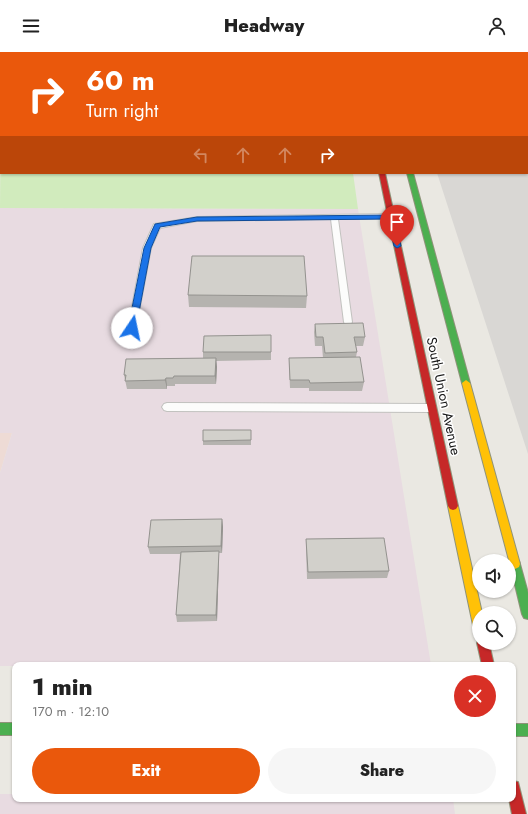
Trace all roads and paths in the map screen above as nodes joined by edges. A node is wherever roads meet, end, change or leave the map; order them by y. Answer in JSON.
{"nodes":[{"id":1,"x":382,"y":174,"type":"edge"},
{"id":2,"x":410,"y":174,"type":"edge"},
{"id":3,"x":391,"y":216,"type":"junction"},
{"id":4,"x":334,"y":217,"type":"junction"},
{"id":5,"x":348,"y":322,"type":"edge"},
{"id":6,"x":132,"y":328,"type":"dead end"},
{"id":7,"x":167,"y":407,"type":"dead end"},
{"id":8,"x":432,"y":408,"type":"junction"},
{"id":9,"x":475,"y":606,"type":"edge"},
{"id":10,"x":528,"y":614,"type":"edge"},
{"id":11,"x":485,"y":650,"type":"edge"},
{"id":12,"x":487,"y":662,"type":"edge"},
{"id":13,"x":0,"y":729,"type":"edge"},
{"id":14,"x":12,"y":729,"type":"edge"},
{"id":15,"x":516,"y":730,"type":"edge"},
{"id":16,"x":528,"y":730,"type":"edge"},
{"id":17,"x":516,"y":800,"type":"edge"},
{"id":18,"x":519,"y":814,"type":"edge"}],
"edges":[{"from":1,"to":3,"type":"main road","name":"South Union Avenue"},
{"from":2,"to":10,"type":"main road","name":"South Union Avenue"},
{"from":3,"to":4,"type":"lane"},
{"from":3,"to":8,"type":"main road","name":"South Union Avenue"},
{"from":4,"to":5,"type":"lane"},
{"from":4,"to":6,"type":"lane"},
{"from":7,"to":8,"type":"lane"},
{"from":8,"to":9,"type":"main road","name":"South Union Avenue"},
{"from":11,"to":12,"type":"main road"},
{"from":13,"to":14,"type":"main road"},
{"from":15,"to":16,"type":"main road"},
{"from":17,"to":18,"type":"main road"}]}
